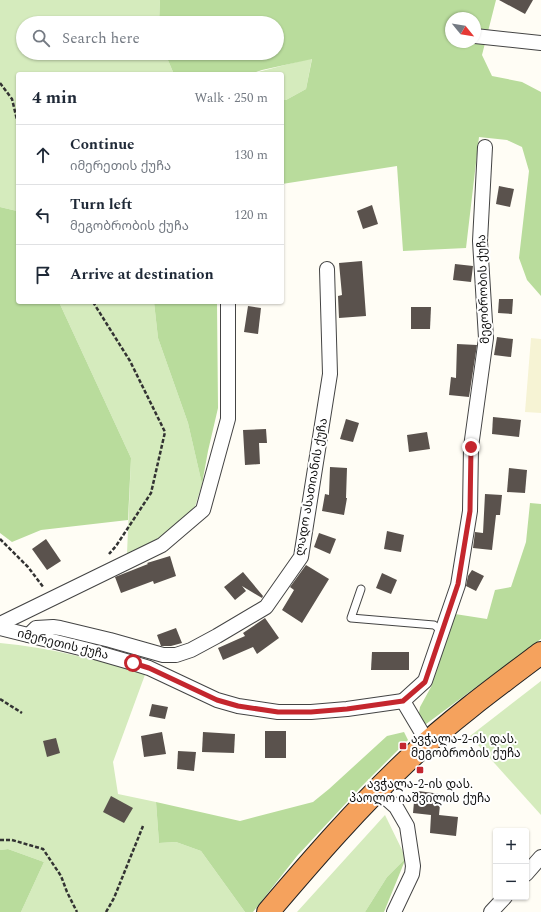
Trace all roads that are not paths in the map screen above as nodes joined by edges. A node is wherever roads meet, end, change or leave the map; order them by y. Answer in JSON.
{"nodes":[{"id":1,"x":481,"y":37,"type":"edge"},
{"id":2,"x":541,"y":43,"type":"edge"},
{"id":3,"x":485,"y":147,"type":"dead end"},
{"id":4,"x":327,"y":269,"type":"dead end"},
{"id":5,"x":228,"y":304,"type":"edge"},
{"id":6,"x":361,"y":589,"type":"dead end"},
{"id":7,"x":0,"y":624,"type":"edge"},
{"id":8,"x":0,"y":628,"type":"edge"},
{"id":9,"x":442,"y":631,"type":"junction"},
{"id":10,"x":29,"y":635,"type":"junction"},
{"id":11,"x":541,"y":653,"type":"edge"},
{"id":12,"x":403,"y":701,"type":"junction"},
{"id":13,"x":428,"y":743,"type":"junction"},
{"id":14,"x":378,"y":791,"type":"junction"},
{"id":15,"x":541,"y":857,"type":"edge"},
{"id":16,"x":529,"y":871,"type":"edge"},
{"id":17,"x":503,"y":900,"type":"edge"},
{"id":18,"x":495,"y":911,"type":"edge"},
{"id":19,"x":268,"y":912,"type":"edge"},
{"id":20,"x":394,"y":912,"type":"edge"}],
"edges":[{"from":1,"to":2,"type":"street"},
{"from":3,"to":9,"type":"street","name":"მეგობრობის ქუჩა"},
{"from":4,"to":10,"type":"street","name":"ლადო ასათიანის ქუჩა"},
{"from":5,"to":7,"type":"street"},
{"from":6,"to":9,"type":"lane"},
{"from":8,"to":10,"type":"street","name":"იმერეთის ქუჩა"},
{"from":9,"to":12,"type":"street","name":"მეგობრობის ქუჩა"},
{"from":10,"to":12,"type":"street","name":"იმერეთის ქუჩა"},
{"from":11,"to":13,"type":"highway"},
{"from":12,"to":13,"type":"street"},
{"from":13,"to":14,"type":"highway"},
{"from":14,"to":19,"type":"highway"},
{"from":14,"to":20,"type":"street"},
{"from":15,"to":16,"type":"street"},
{"from":17,"to":18,"type":"street"}]}
